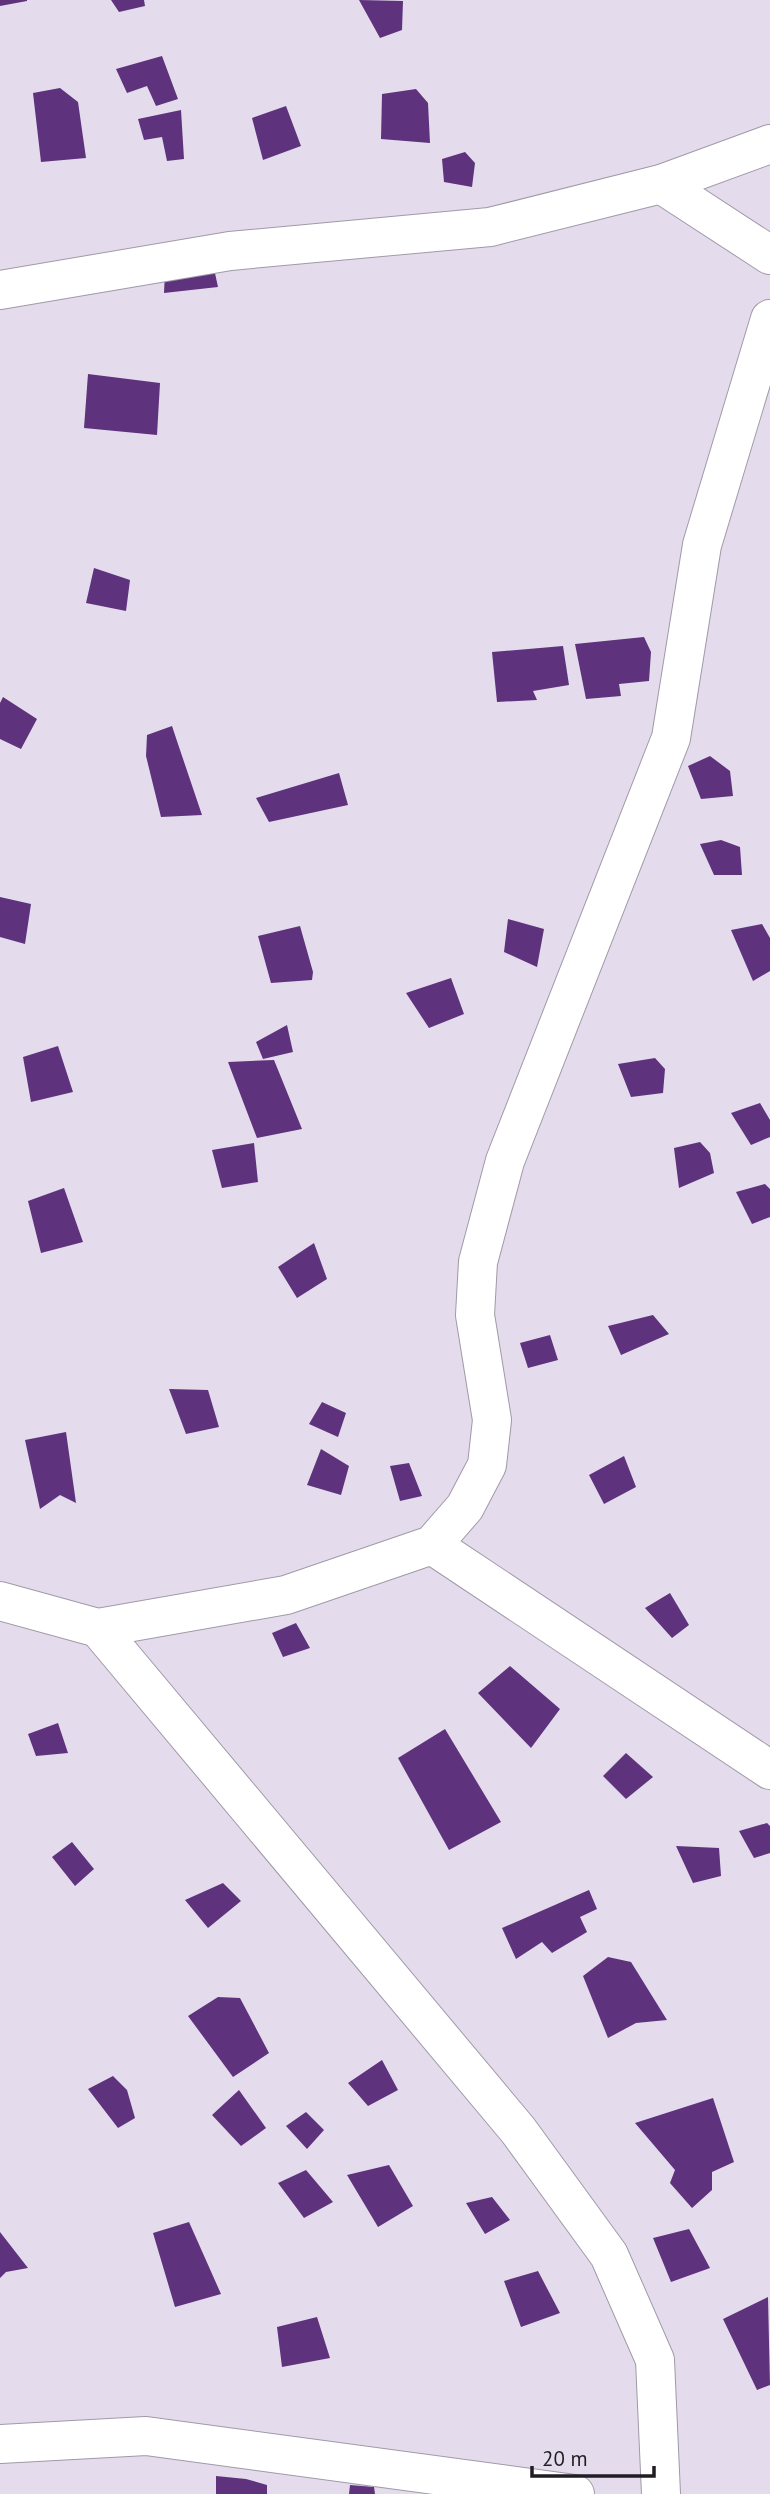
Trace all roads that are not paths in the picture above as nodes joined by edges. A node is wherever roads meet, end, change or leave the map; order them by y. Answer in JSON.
{"nodes":[{"id":1,"x":770,"y":144,"type":"edge"},
{"id":2,"x":661,"y":184,"type":"junction"},
{"id":3,"x":770,"y":255,"type":"edge"},
{"id":4,"x":0,"y":289,"type":"edge"},
{"id":5,"x":770,"y":319,"type":"edge"},
{"id":6,"x":432,"y":1545,"type":"junction"},
{"id":7,"x":0,"y":1601,"type":"edge"},
{"id":8,"x":98,"y":1628,"type":"junction"},
{"id":9,"x":770,"y":1770,"type":"edge"},
{"id":10,"x":0,"y":2444,"type":"edge"},
{"id":11,"x":575,"y":2494,"type":"edge"},
{"id":12,"x":661,"y":2494,"type":"edge"}],
"edges":[{"from":1,"to":2,"type":"street"},
{"from":2,"to":3,"type":"street"},
{"from":2,"to":4,"type":"street"},
{"from":5,"to":6,"type":"street"},
{"from":6,"to":8,"type":"street"},
{"from":6,"to":9,"type":"street"},
{"from":7,"to":8,"type":"street"},
{"from":8,"to":12,"type":"street"},
{"from":10,"to":11,"type":"street"}]}
